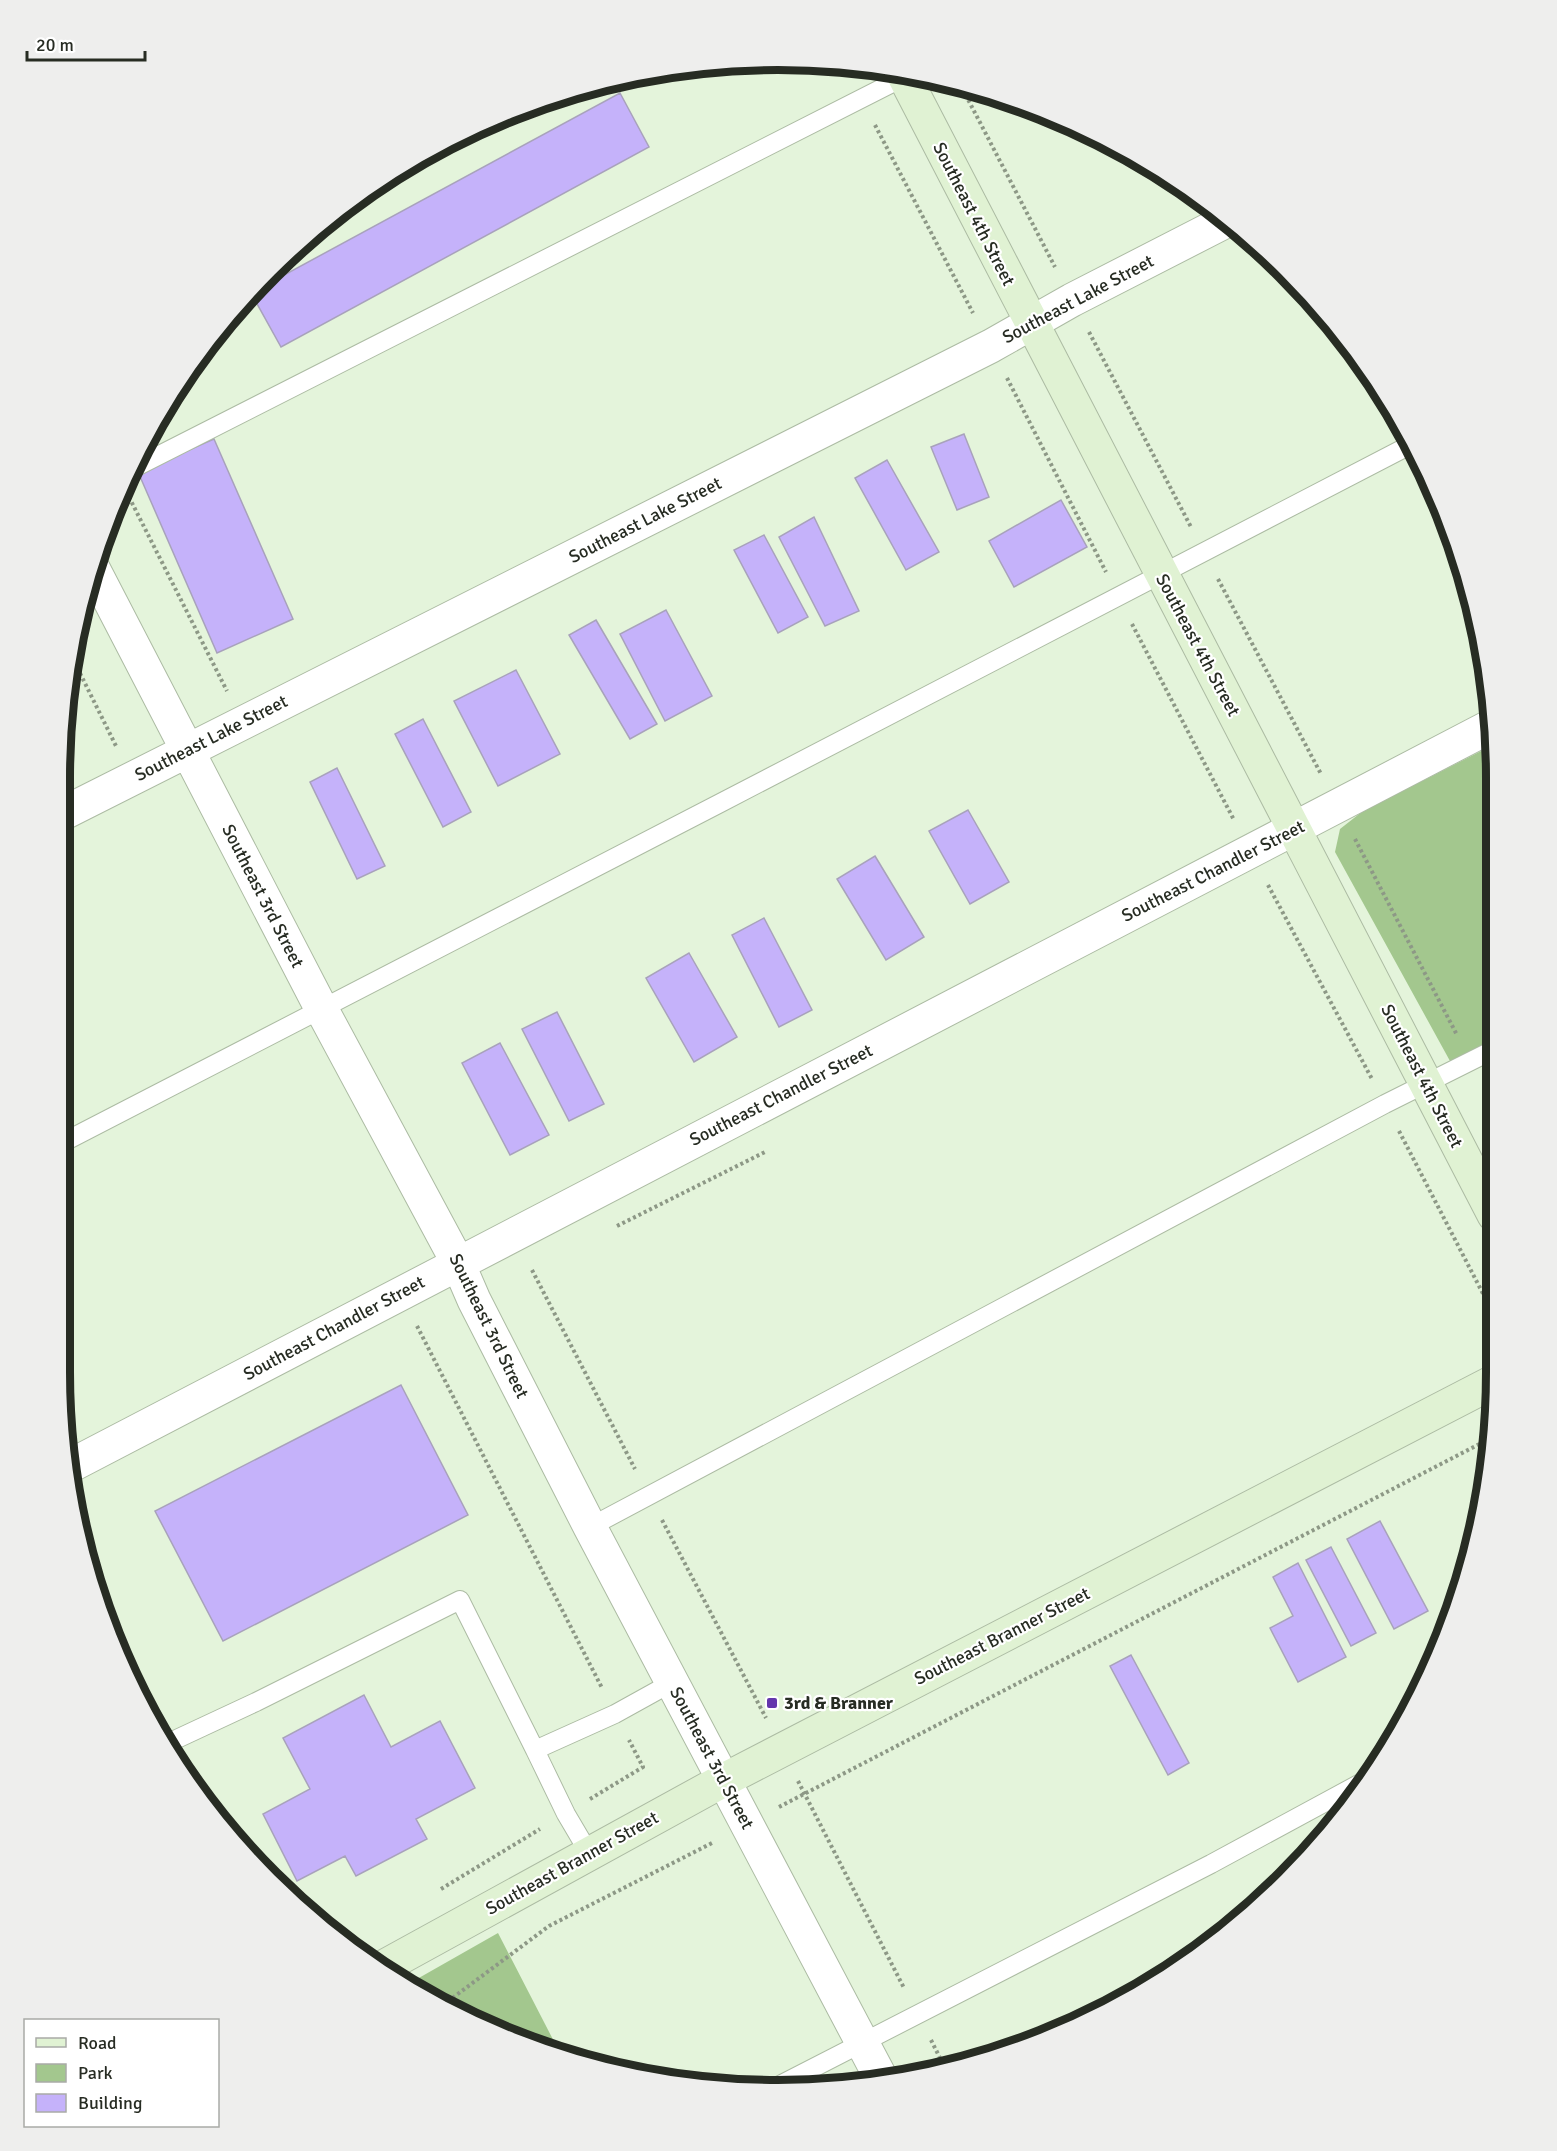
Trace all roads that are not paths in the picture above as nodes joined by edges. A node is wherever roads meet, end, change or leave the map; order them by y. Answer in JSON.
{"nodes":[{"id":1,"x":896,"y":81,"type":"edge"},
{"id":2,"x":908,"y":83,"type":"edge"},
{"id":3,"x":1219,"y":225,"type":"edge"},
{"id":4,"x":1031,"y":324,"type":"junction"},
{"id":5,"x":1404,"y":448,"type":"edge"},
{"id":6,"x":145,"y":462,"type":"edge"},
{"id":7,"x":1162,"y":576,"type":"junction"},
{"id":8,"x":99,"y":580,"type":"edge"},
{"id":9,"x":1485,"y":729,"type":"edge"},
{"id":10,"x":188,"y":750,"type":"junction"},
{"id":11,"x":70,"y":810,"type":"edge"},
{"id":12,"x":1294,"y":829,"type":"junction"},
{"id":13,"x":321,"y":1008,"type":"junction"},
{"id":14,"x":1486,"y":1054,"type":"edge"},
{"id":15,"x":1426,"y":1084,"type":"junction"},
{"id":16,"x":70,"y":1139,"type":"edge"},
{"id":17,"x":1486,"y":1200,"type":"edge"},
{"id":18,"x":458,"y":1263,"type":"junction"},
{"id":19,"x":1486,"y":1386,"type":"edge"},
{"id":20,"x":77,"y":1463,"type":"edge"},
{"id":21,"x":590,"y":1527,"type":"junction"},
{"id":22,"x":671,"y":1683,"type":"junction"},
{"id":23,"x":174,"y":1740,"type":"edge"},
{"id":24,"x":536,"y":1750,"type":"junction"},
{"id":25,"x":722,"y":1780,"type":"junction"},
{"id":26,"x":1351,"y":1788,"type":"edge"},
{"id":27,"x":589,"y":1853,"type":"junction"},
{"id":28,"x":389,"y":1964,"type":"edge"},
{"id":29,"x":862,"y":2042,"type":"junction"},
{"id":30,"x":878,"y":2073,"type":"edge"},
{"id":31,"x":790,"y":2080,"type":"edge"}],
"edges":[{"from":1,"to":6,"type":"lane"},
{"from":2,"to":4,"type":"street","name":"Southeast 4th Street"},
{"from":3,"to":4,"type":"street","name":"Southeast Lake Street"},
{"from":4,"to":7,"type":"street","name":"Southeast 4th Street"},
{"from":4,"to":10,"type":"street","name":"Southeast Lake Street"},
{"from":5,"to":7,"type":"lane"},
{"from":7,"to":12,"type":"street","name":"Southeast 4th Street"},
{"from":7,"to":13,"type":"lane"},
{"from":8,"to":10,"type":"street","name":"Southeast 3rd Street"},
{"from":9,"to":12,"type":"street","name":"Southeast Chandler Street"},
{"from":10,"to":11,"type":"street","name":"Southeast Lake Street"},
{"from":10,"to":13,"type":"street","name":"Southeast 3rd Street"},
{"from":12,"to":15,"type":"street","name":"Southeast 4th Street"},
{"from":12,"to":18,"type":"street","name":"Southeast Chandler Street"},
{"from":13,"to":16,"type":"lane"},
{"from":13,"to":18,"type":"street","name":"Southeast 3rd Street"},
{"from":14,"to":15,"type":"lane"},
{"from":15,"to":17,"type":"street","name":"Southeast 4th Street"},
{"from":15,"to":21,"type":"lane"},
{"from":18,"to":20,"type":"street","name":"Southeast Chandler Street"},
{"from":18,"to":21,"type":"street","name":"Southeast 3rd Street"},
{"from":19,"to":25,"type":"street","name":"Southeast Branner Street"},
{"from":21,"to":22,"type":"street","name":"Southeast 3rd Street"},
{"from":22,"to":24,"type":"lane"},
{"from":22,"to":25,"type":"street","name":"Southeast 3rd Street"},
{"from":23,"to":24,"type":"lane"},
{"from":24,"to":27,"type":"lane"},
{"from":25,"to":27,"type":"street","name":"Southeast Branner Street"},
{"from":25,"to":29,"type":"street","name":"Southeast 3rd Street"},
{"from":26,"to":29,"type":"lane"},
{"from":27,"to":28,"type":"street","name":"Southeast Branner Street"},
{"from":29,"to":30,"type":"street","name":"Southeast 3rd Street"},
{"from":29,"to":31,"type":"lane"}]}
